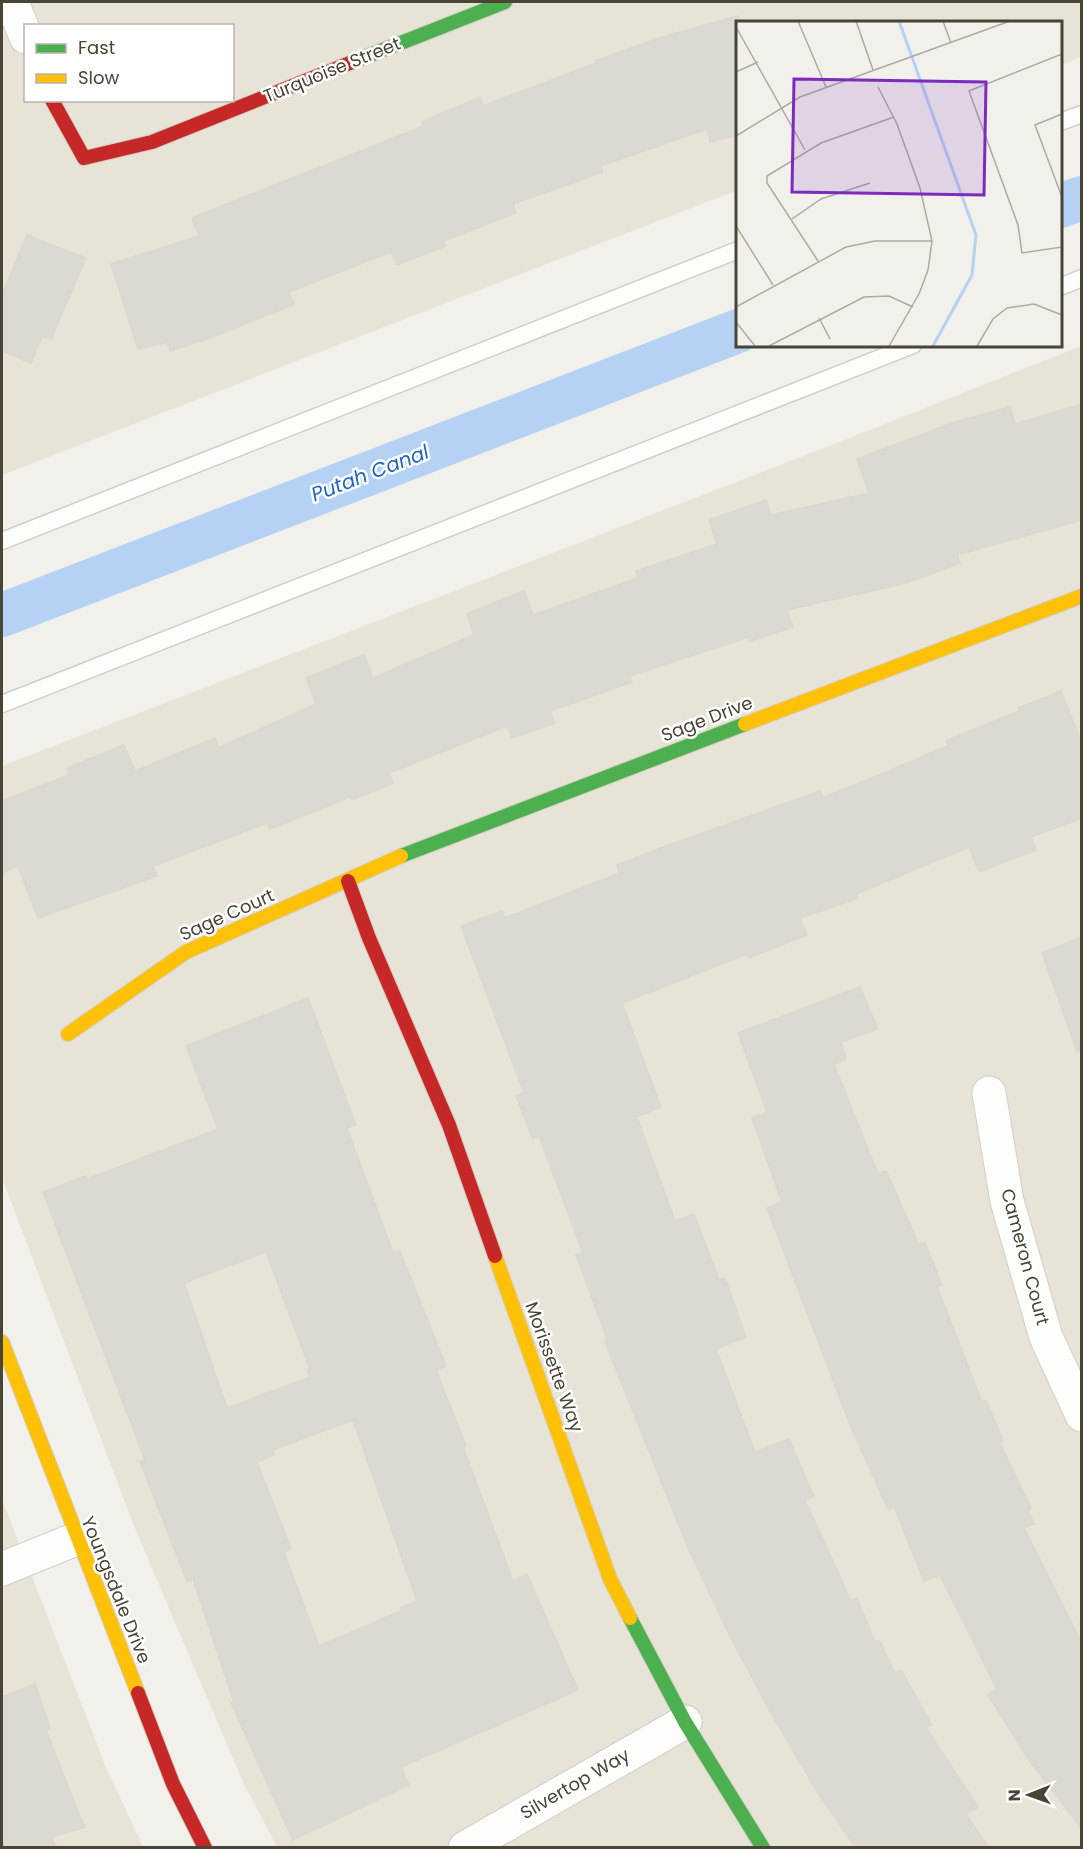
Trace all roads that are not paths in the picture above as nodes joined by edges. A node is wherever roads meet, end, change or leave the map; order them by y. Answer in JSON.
{"nodes":[{"id":1,"x":12,"y":2,"type":"edge"},
{"id":2,"x":506,"y":2,"type":"edge"},
{"id":3,"x":24,"y":32,"type":"edge"},
{"id":4,"x":53,"y":102,"type":"edge"},
{"id":5,"x":1082,"y":114,"type":"edge"},
{"id":6,"x":1062,"y":121,"type":"edge"},
{"id":7,"x":736,"y":251,"type":"edge"},
{"id":8,"x":1082,"y":278,"type":"edge"},
{"id":9,"x":1062,"y":286,"type":"edge"},
{"id":10,"x":911,"y":346,"type":"edge"},
{"id":11,"x":2,"y":541,"type":"edge"},
{"id":12,"x":1082,"y":596,"type":"edge"},
{"id":13,"x":2,"y":704,"type":"edge"},
{"id":14,"x":348,"y":882,"type":"junction"},
{"id":15,"x":68,"y":1034,"type":"dead end"},
{"id":16,"x":989,"y":1093,"type":"dead end"},
{"id":17,"x":2,"y":1342,"type":"edge"},
{"id":18,"x":1082,"y":1415,"type":"edge"},
{"id":19,"x":76,"y":1539,"type":"junction"},
{"id":20,"x":2,"y":1569,"type":"edge"},
{"id":21,"x":685,"y":1722,"type":"junction"},
{"id":22,"x":205,"y":1848,"type":"edge"},
{"id":23,"x":465,"y":1848,"type":"edge"},
{"id":24,"x":763,"y":1848,"type":"edge"}],
"edges":[{"from":1,"to":3,"type":"street"},
{"from":2,"to":4,"type":"street","name":"Turquoise Street"},
{"from":5,"to":6,"type":"lane"},
{"from":7,"to":11,"type":"lane"},
{"from":8,"to":9,"type":"lane"},
{"from":10,"to":13,"type":"lane"},
{"from":12,"to":14,"type":"street","name":"Sage Drive"},
{"from":14,"to":15,"type":"street","name":"Sage Court"},
{"from":14,"to":21,"type":"street","name":"Morissette Way"},
{"from":16,"to":18,"type":"street","name":"Cameron Court"},
{"from":17,"to":19,"type":"street","name":"Youngsdale Drive"},
{"from":19,"to":20,"type":"street"},
{"from":19,"to":22,"type":"street","name":"Youngsdale Drive"},
{"from":21,"to":23,"type":"street","name":"Silvertop Way"},
{"from":21,"to":24,"type":"street","name":"Morissette Way"}]}
